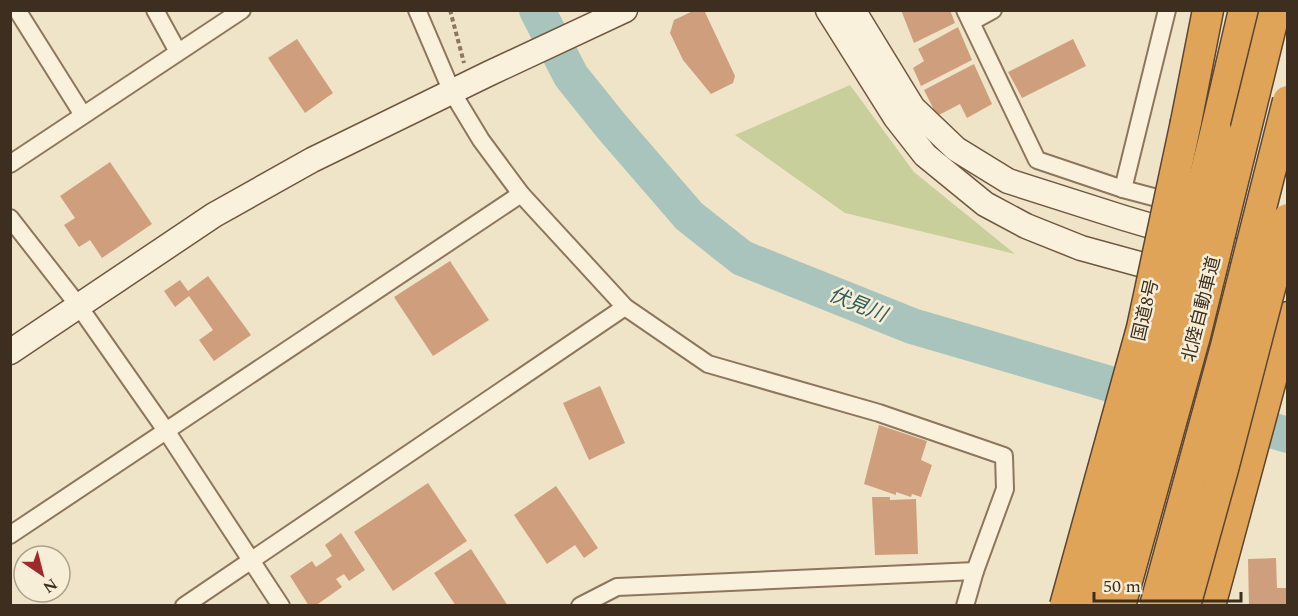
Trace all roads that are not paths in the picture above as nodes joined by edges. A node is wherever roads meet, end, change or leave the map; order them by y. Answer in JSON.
{"nodes":[{"id":1,"x":17,"y":10,"type":"edge"},
{"id":2,"x":155,"y":10,"type":"edge"},
{"id":3,"x":242,"y":10,"type":"edge"},
{"id":4,"x":417,"y":10,"type":"edge"},
{"id":5,"x":625,"y":10,"type":"edge"},
{"id":6,"x":828,"y":10,"type":"edge"},
{"id":7,"x":853,"y":10,"type":"edge"},
{"id":8,"x":993,"y":10,"type":"edge"},
{"id":9,"x":1167,"y":10,"type":"edge"},
{"id":10,"x":1208,"y":10,"type":"edge"},
{"id":11,"x":1244,"y":10,"type":"edge"},
{"id":12,"x":1275,"y":10,"type":"edge"},
{"id":13,"x":968,"y":16,"type":"edge"},
{"id":14,"x":178,"y":52,"type":"junction"},
{"id":15,"x":452,"y":92,"type":"junction"},
{"id":16,"x":1287,"y":101,"type":"edge"},
{"id":17,"x":83,"y":115,"type":"junction"},
{"id":18,"x":10,"y":164,"type":"edge"},
{"id":19,"x":1123,"y":189,"type":"junction"},
{"id":20,"x":521,"y":195,"type":"junction"},
{"id":21,"x":10,"y":218,"type":"edge"},
{"id":22,"x":1287,"y":219,"type":"edge"},
{"id":23,"x":1287,"y":235,"type":"edge"},
{"id":24,"x":1287,"y":266,"type":"edge"},
{"id":25,"x":1287,"y":304,"type":"edge"},
{"id":26,"x":78,"y":305,"type":"junction"},
{"id":27,"x":625,"y":307,"type":"junction"},
{"id":28,"x":1287,"y":317,"type":"edge"},
{"id":29,"x":10,"y":352,"type":"edge"},
{"id":30,"x":166,"y":432,"type":"junction"},
{"id":31,"x":10,"y":535,"type":"edge"},
{"id":32,"x":252,"y":561,"type":"junction"},
{"id":33,"x":975,"y":571,"type":"junction"},
{"id":34,"x":184,"y":606,"type":"edge"},
{"id":35,"x":281,"y":606,"type":"edge"},
{"id":36,"x":580,"y":606,"type":"edge"},
{"id":37,"x":965,"y":606,"type":"edge"},
{"id":38,"x":1065,"y":606,"type":"edge"},
{"id":39,"x":1093,"y":606,"type":"edge"},
{"id":40,"x":1120,"y":606,"type":"edge"},
{"id":41,"x":1155,"y":606,"type":"edge"},
{"id":42,"x":1185,"y":606,"type":"edge"},
{"id":43,"x":1210,"y":606,"type":"edge"}],
"edges":[{"from":1,"to":17,"type":"street"},
{"from":2,"to":14,"type":"street"},
{"from":3,"to":14,"type":"street"},
{"from":4,"to":15,"type":"street"},
{"from":5,"to":15,"type":"main road"},
{"from":6,"to":25,"type":"main road"},
{"from":7,"to":24,"type":"main road"},
{"from":8,"to":13,"type":"street"},
{"from":9,"to":19,"type":"street"},
{"from":10,"to":38,"type":"highway","name":"国道8号","bridge":true},
{"from":11,"to":39,"type":"highway","bridge":true},
{"from":12,"to":40,"type":"highway","name":"北陸自動車道","bridge":true},
{"from":13,"to":19,"type":"street"},
{"from":14,"to":17,"type":"street"},
{"from":15,"to":20,"type":"street"},
{"from":15,"to":26,"type":"main road"},
{"from":16,"to":41,"type":"highway","name":"北陸自動車道","bridge":true},
{"from":17,"to":18,"type":"street"},
{"from":19,"to":23,"type":"street"},
{"from":20,"to":27,"type":"street"},
{"from":20,"to":30,"type":"street"},
{"from":21,"to":26,"type":"street"},
{"from":22,"to":42,"type":"highway","bridge":true},
{"from":26,"to":29,"type":"main road"},
{"from":26,"to":30,"type":"street"},
{"from":27,"to":32,"type":"street"},
{"from":27,"to":33,"type":"street"},
{"from":28,"to":43,"type":"highway"},
{"from":30,"to":31,"type":"street"},
{"from":30,"to":32,"type":"street"},
{"from":32,"to":34,"type":"street"},
{"from":32,"to":35,"type":"street"},
{"from":33,"to":36,"type":"street"},
{"from":33,"to":37,"type":"street"}]}
